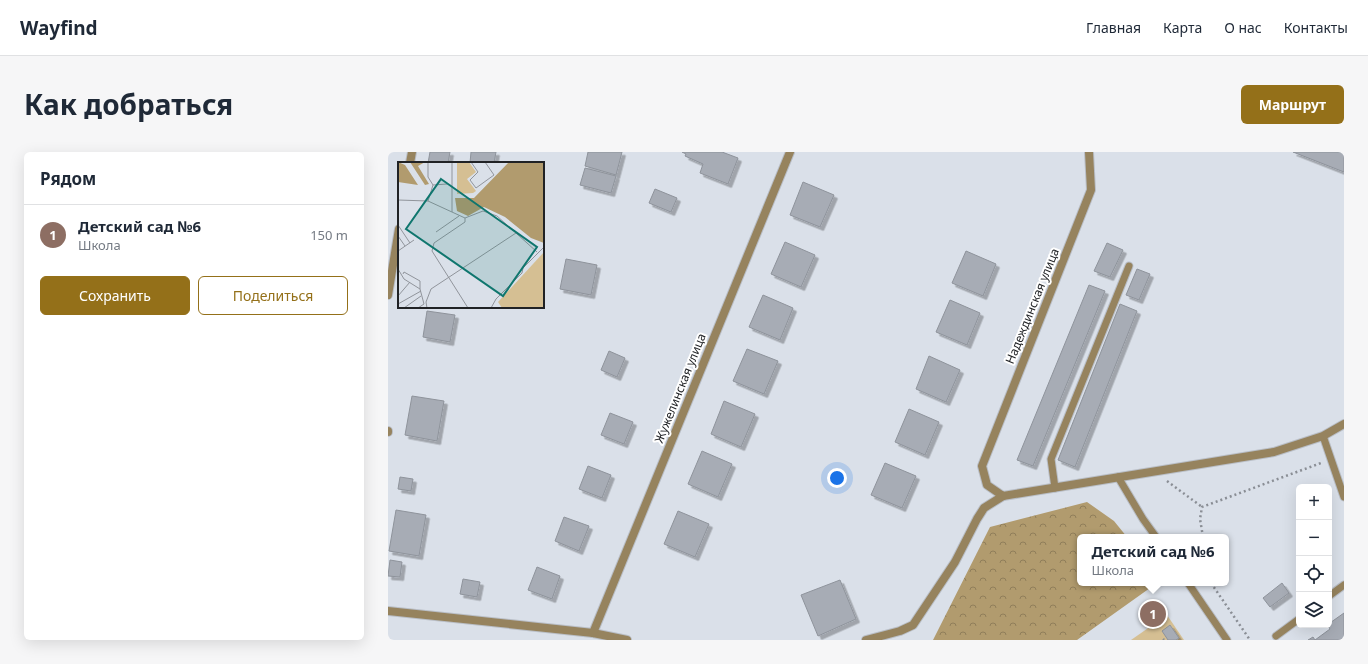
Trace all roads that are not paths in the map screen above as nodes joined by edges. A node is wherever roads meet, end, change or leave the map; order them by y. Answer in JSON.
{"nodes":[{"id":1,"x":412,"y":152,"type":"edge"},
{"id":2,"x":790,"y":152,"type":"edge"},
{"id":3,"x":1089,"y":152,"type":"edge"},
{"id":4,"x":410,"y":162,"type":"edge"},
{"id":5,"x":398,"y":235,"type":"edge"},
{"id":6,"x":1129,"y":266,"type":"dead end"},
{"id":7,"x":388,"y":295,"type":"edge"},
{"id":8,"x":1344,"y":424,"type":"edge"},
{"id":9,"x":1323,"y":436,"type":"junction"},
{"id":10,"x":1118,"y":477,"type":"junction"},
{"id":11,"x":1055,"y":488,"type":"junction"},
{"id":12,"x":1003,"y":496,"type":"junction"},
{"id":13,"x":1344,"y":498,"type":"edge"},
{"id":14,"x":1154,"y":534,"type":"edge"},
{"id":15,"x":1344,"y":585,"type":"edge"},
{"id":16,"x":1190,"y":586,"type":"edge"},
{"id":17,"x":1332,"y":594,"type":"edge"},
{"id":18,"x":388,"y":611,"type":"edge"},
{"id":19,"x":1296,"y":620,"type":"edge"},
{"id":20,"x":593,"y":633,"type":"junction"},
{"id":21,"x":1276,"y":636,"type":"dead end"},
{"id":22,"x":627,"y":640,"type":"edge"},
{"id":23,"x":866,"y":640,"type":"edge"},
{"id":24,"x":1227,"y":640,"type":"edge"}],
"edges":[{"from":1,"to":4,"type":"street"},
{"from":2,"to":20,"type":"street","name":"Жужелинская улица"},
{"from":3,"to":12,"type":"street","name":"Надеждинская улица"},
{"from":5,"to":7,"type":"street"},
{"from":6,"to":11,"type":"lane"},
{"from":8,"to":9,"type":"street"},
{"from":9,"to":10,"type":"street"},
{"from":9,"to":13,"type":"lane"},
{"from":10,"to":11,"type":"street"},
{"from":10,"to":14,"type":"lane"},
{"from":11,"to":12,"type":"street"},
{"from":12,"to":23,"type":"street"},
{"from":15,"to":17,"type":"lane"},
{"from":16,"to":24,"type":"lane"},
{"from":18,"to":20,"type":"street"},
{"from":19,"to":21,"type":"lane"},
{"from":20,"to":22,"type":"street"}]}
